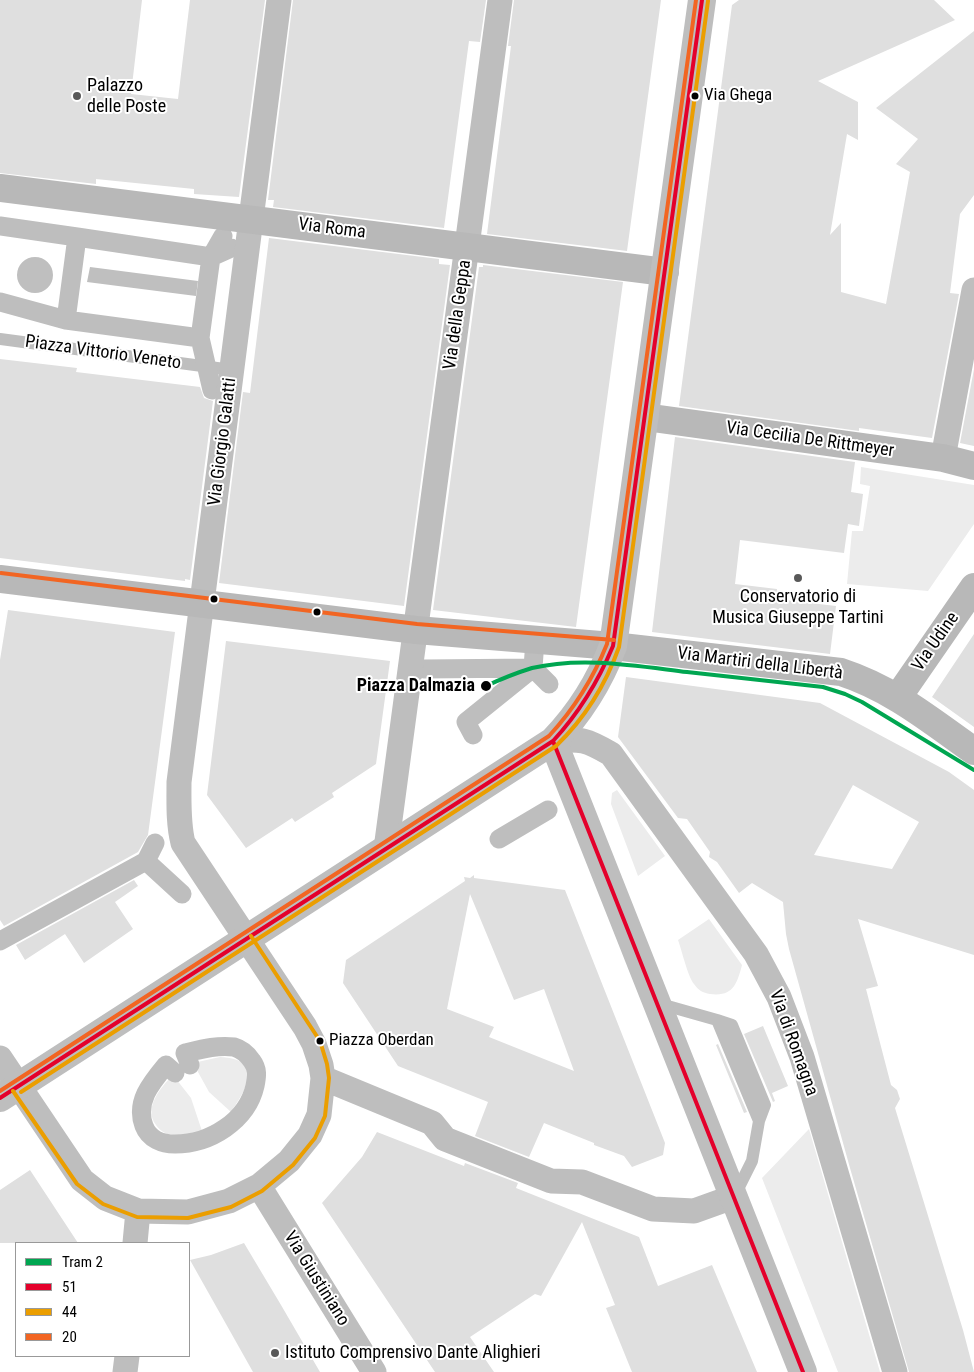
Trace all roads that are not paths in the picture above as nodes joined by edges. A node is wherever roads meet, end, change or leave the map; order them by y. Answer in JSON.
{"nodes":[{"id":1,"x":279,"y":0,"type":"edge"},
{"id":2,"x":500,"y":0,"type":"edge"},
{"id":3,"x":704,"y":4,"type":"edge"},
{"id":4,"x":0,"y":188,"type":"edge"},
{"id":5,"x":252,"y":219,"type":"junction"},
{"id":6,"x":1,"y":232,"type":"edge"},
{"id":7,"x":77,"y":238,"type":"junction"},
{"id":8,"x":227,"y":242,"type":"dead end"},
{"id":9,"x":467,"y":247,"type":"junction"},
{"id":10,"x":210,"y":257,"type":"junction"},
{"id":11,"x":665,"y":272,"type":"junction"},
{"id":12,"x":974,"y":290,"type":"edge"},
{"id":13,"x":0,"y":302,"type":"edge"},
{"id":14,"x":66,"y":320,"type":"junction"},
{"id":15,"x":200,"y":338,"type":"junction"},
{"id":16,"x":0,"y":339,"type":"edge"},
{"id":17,"x":206,"y":367,"type":"junction"},
{"id":18,"x":232,"y":370,"type":"junction"},
{"id":19,"x":212,"y":390,"type":"dead end"},
{"id":20,"x":645,"y":417,"type":"junction"},
{"id":21,"x":943,"y":458,"type":"junction"},
{"id":22,"x":974,"y":466,"type":"edge"},
{"id":23,"x":0,"y":579,"type":"edge"},
{"id":24,"x":974,"y":587,"type":"edge"},
{"id":25,"x":202,"y":604,"type":"junction"},
{"id":26,"x":416,"y":630,"type":"junction"},
{"id":27,"x":613,"y":646,"type":"junction"},
{"id":28,"x":533,"y":661,"type":"junction"},
{"id":29,"x":424,"y":668,"type":"dead end"},
{"id":30,"x":549,"y":684,"type":"dead end"},
{"id":31,"x":898,"y":697,"type":"junction"},
{"id":32,"x":473,"y":734,"type":"dead end"},
{"id":33,"x":553,"y":741,"type":"junction"},
{"id":34,"x":974,"y":751,"type":"edge"},
{"id":35,"x":548,"y":810,"type":"dead end"},
{"id":36,"x":499,"y":839,"type":"dead end"},
{"id":37,"x":155,"y":843,"type":"dead end"},
{"id":38,"x":386,"y":849,"type":"junction"},
{"id":39,"x":146,"y":861,"type":"junction"},
{"id":40,"x":182,"y":894,"type":"dead end"},
{"id":41,"x":246,"y":939,"type":"junction"},
{"id":42,"x":0,"y":941,"type":"edge"},
{"id":43,"x":657,"y":1003,"type":"junction"},
{"id":44,"x":215,"y":1035,"type":"dead end"},
{"id":45,"x":0,"y":1058,"type":"edge"},
{"id":46,"x":179,"y":1064,"type":"junction"},
{"id":47,"x":323,"y":1078,"type":"junction"},
{"id":48,"x":142,"y":1080,"type":"dead end"},
{"id":49,"x":9,"y":1092,"type":"edge"},
{"id":50,"x":259,"y":1186,"type":"junction"},
{"id":51,"x":733,"y":1197,"type":"junction"},
{"id":52,"x":138,"y":1211,"type":"junction"},
{"id":53,"x":135,"y":1242,"type":"edge"},
{"id":54,"x":127,"y":1357,"type":"edge"},
{"id":55,"x":125,"y":1372,"type":"edge"},
{"id":56,"x":374,"y":1372,"type":"edge"},
{"id":57,"x":803,"y":1372,"type":"edge"},
{"id":58,"x":895,"y":1372,"type":"edge"}],
"edges":[{"from":1,"to":5,"type":"street","name":"Via Giorgio Galatti"},
{"from":2,"to":9,"type":"street","name":"Via della Geppa"},
{"from":3,"to":11,"type":"main road"},
{"from":4,"to":5,"type":"main road","name":"Via Roma"},
{"from":5,"to":9,"type":"main road","name":"Via Roma"},
{"from":5,"to":18,"type":"street","name":"Via Giorgio Galatti"},
{"from":6,"to":7,"type":"street"},
{"from":7,"to":10,"type":"street"},
{"from":7,"to":14,"type":"street","name":"Piazza Vittorio Veneto"},
{"from":8,"to":10,"type":"street"},
{"from":9,"to":11,"type":"main road","name":"Via Roma"},
{"from":9,"to":26,"type":"street","name":"Via della Geppa"},
{"from":10,"to":15,"type":"street","name":"Piazza Vittorio Veneto"},
{"from":11,"to":20,"type":"main road"},
{"from":12,"to":21,"type":"street"},
{"from":13,"to":14,"type":"street","name":"Piazza Vittorio Veneto"},
{"from":14,"to":15,"type":"street","name":"Piazza Vittorio Veneto"},
{"from":15,"to":17,"type":"street","name":"Piazza Vittorio Veneto"},
{"from":16,"to":17,"type":"lane","name":"Piazza Vittorio Veneto"},
{"from":17,"to":18,"type":"lane","name":"Piazza Vittorio Veneto"},
{"from":17,"to":19,"type":"street","name":"Piazza Vittorio Veneto"},
{"from":18,"to":25,"type":"street","name":"Via Giorgio Galatti"},
{"from":20,"to":21,"type":"main road","name":"Via Cecilia De Rittmeyer"},
{"from":20,"to":27,"type":"main road"},
{"from":21,"to":22,"type":"main road","name":"Via Cecilia De Rittmeyer"},
{"from":23,"to":25,"type":"main road"},
{"from":24,"to":31,"type":"main road","name":"Via Udine"},
{"from":25,"to":26,"type":"main road"},
{"from":25,"to":41,"type":"street","name":"Via Giorgio Galatti"},
{"from":26,"to":27,"type":"main road"},
{"from":26,"to":38,"type":"street"},
{"from":27,"to":31,"type":"main road","name":"Via Martiri della Libertà"},
{"from":27,"to":33,"type":"main road"},
{"from":28,"to":29,"type":"street"},
{"from":28,"to":30,"type":"street"},
{"from":28,"to":32,"type":"street"},
{"from":31,"to":34,"type":"main road","name":"Via Martiri della Libertà"},
{"from":33,"to":38,"type":"main road"},
{"from":33,"to":43,"type":"main road"},
{"from":33,"to":58,"type":"street","name":"Via di Romagna"},
{"from":35,"to":36,"type":"street"},
{"from":37,"to":39,"type":"street"},
{"from":38,"to":41,"type":"main road"},
{"from":39,"to":40,"type":"street"},
{"from":39,"to":42,"type":"street"},
{"from":41,"to":47,"type":"street","name":"Via Giorgio Galatti"},
{"from":41,"to":49,"type":"main road"},
{"from":43,"to":51,"type":"main road"},
{"from":43,"to":51,"type":"lane"},
{"from":44,"to":46,"type":"street"},
{"from":45,"to":49,"type":"street"},
{"from":46,"to":46,"type":"street"},
{"from":46,"to":48,"type":"street"},
{"from":47,"to":50,"type":"street","name":"Via Giorgio Galatti"},
{"from":47,"to":51,"type":"street"},
{"from":49,"to":52,"type":"street"},
{"from":50,"to":52,"type":"street","name":"Via Giorgio Galatti"},
{"from":50,"to":56,"type":"street","name":"Via Giustiniano"},
{"from":51,"to":57,"type":"main road"},
{"from":52,"to":53,"type":"street"},
{"from":54,"to":55,"type":"street"}]}
